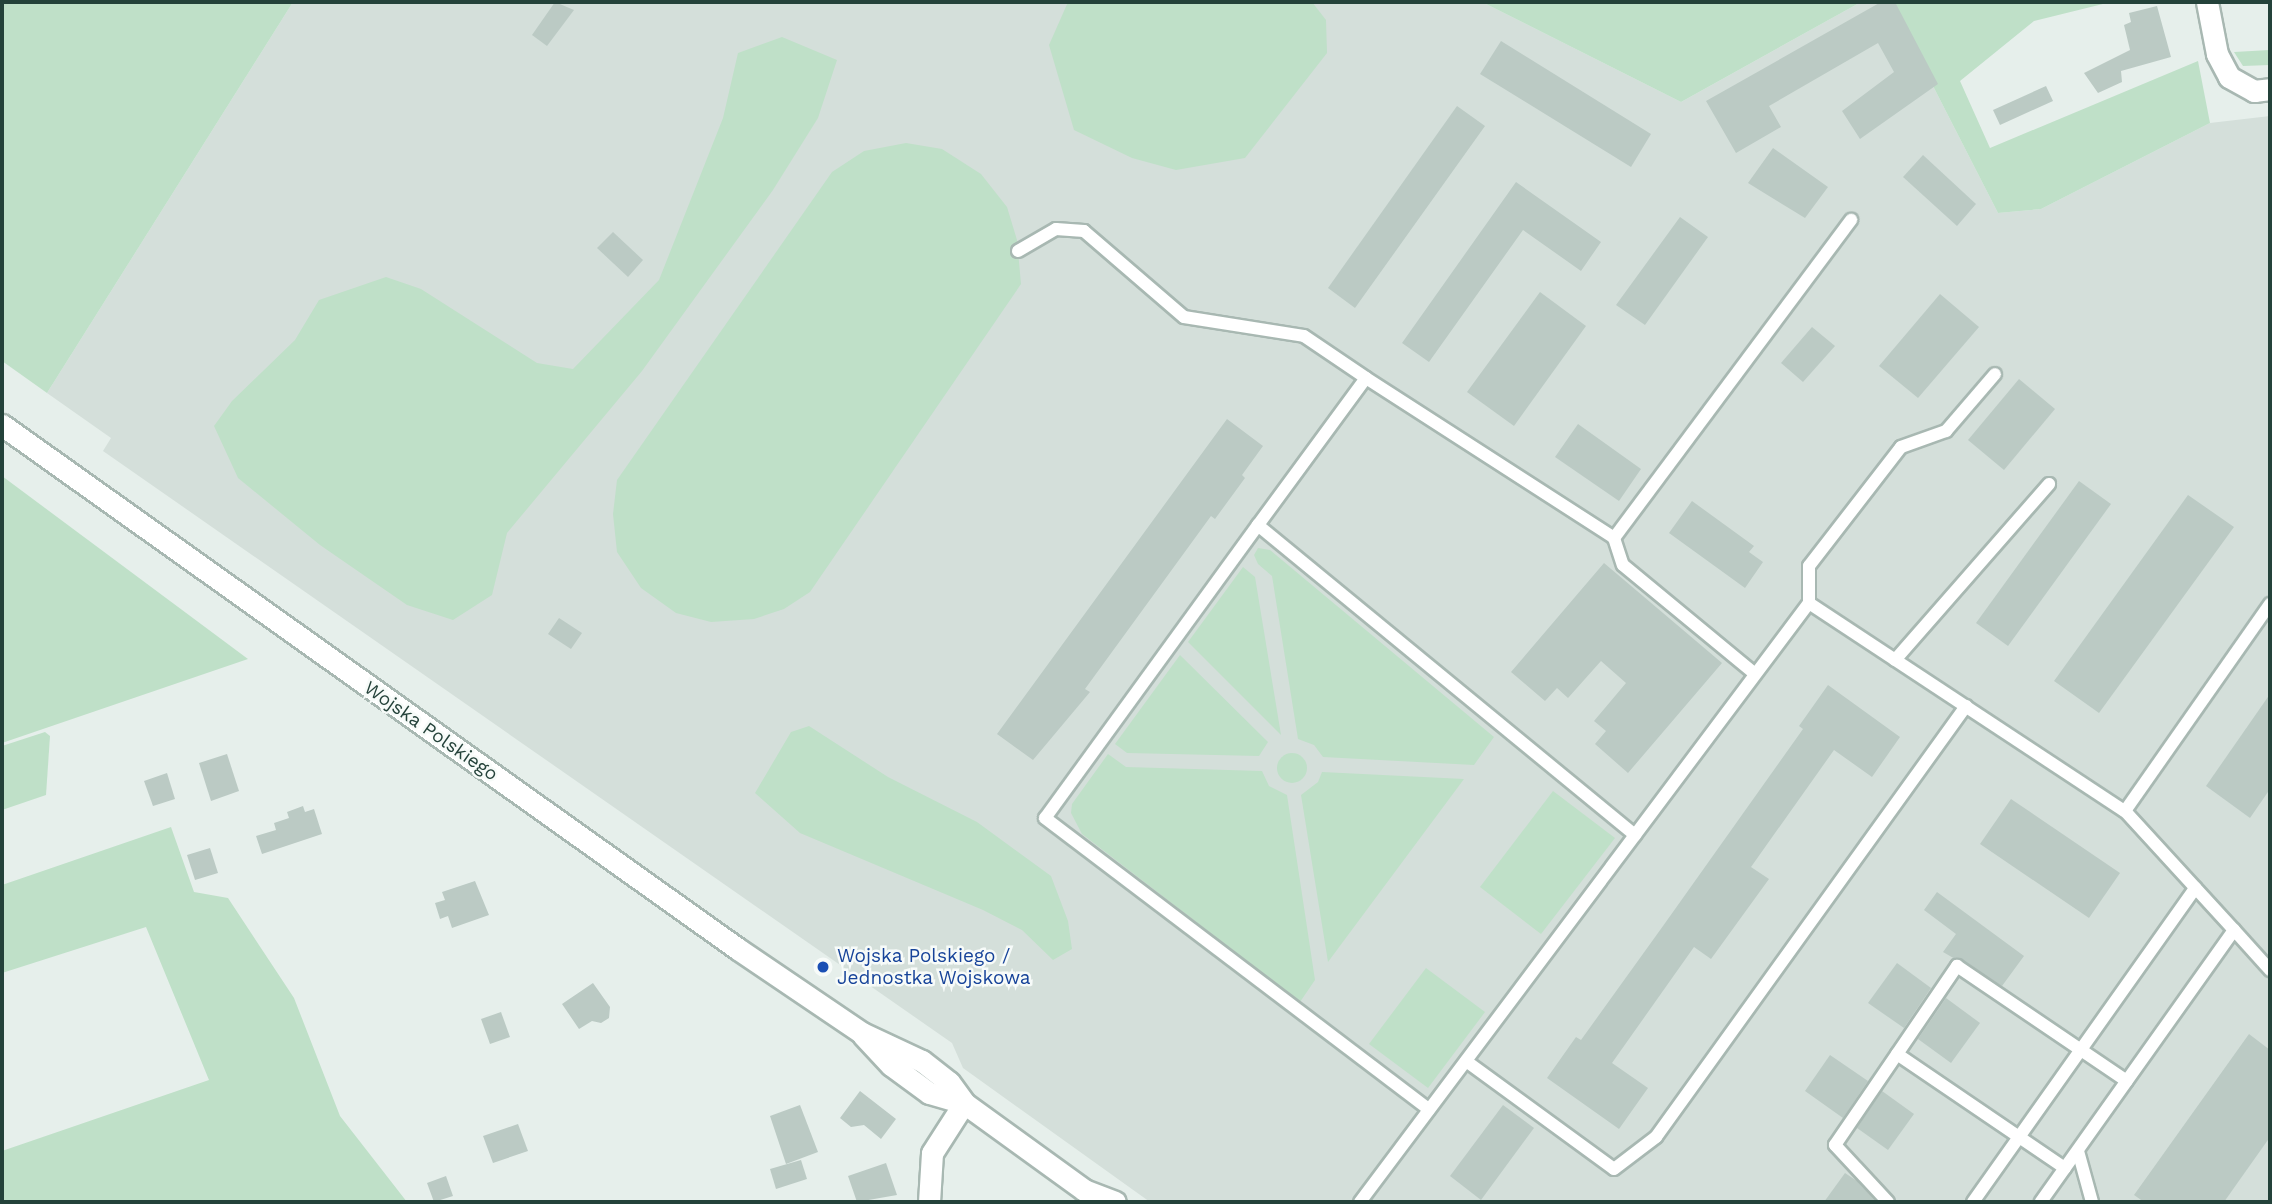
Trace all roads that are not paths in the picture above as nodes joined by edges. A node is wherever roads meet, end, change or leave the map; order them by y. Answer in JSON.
{"nodes":[{"id":1,"x":2207,"y":2,"type":"edge"},
{"id":2,"x":2270,"y":89,"type":"edge"},
{"id":3,"x":1851,"y":220,"type":"dead end"},
{"id":4,"x":1018,"y":251,"type":"dead end"},
{"id":5,"x":1995,"y":374,"type":"dead end"},
{"id":6,"x":1366,"y":378,"type":"junction"},
{"id":7,"x":2,"y":425,"type":"edge"},
{"id":8,"x":2049,"y":484,"type":"dead end"},
{"id":9,"x":1258,"y":525,"type":"junction"},
{"id":10,"x":1614,"y":538,"type":"junction"},
{"id":11,"x":1809,"y":603,"type":"junction"},
{"id":12,"x":2270,"y":604,"type":"edge"},
{"id":13,"x":1895,"y":660,"type":"junction"},
{"id":14,"x":1755,"y":674,"type":"junction"},
{"id":15,"x":1966,"y":706,"type":"junction"},
{"id":16,"x":2125,"y":811,"type":"junction"},
{"id":17,"x":1635,"y":835,"type":"junction"},
{"id":18,"x":2195,"y":888,"type":"junction"},
{"id":19,"x":2234,"y":930,"type":"junction"},
{"id":20,"x":2270,"y":970,"type":"edge"},
{"id":21,"x":2081,"y":1049,"type":"junction"},
{"id":22,"x":1897,"y":1054,"type":"junction"},
{"id":23,"x":1466,"y":1061,"type":"junction"},
{"id":24,"x":2127,"y":1082,"type":"junction"},
{"id":25,"x":964,"y":1103,"type":"junction"},
{"id":26,"x":1429,"y":1110,"type":"junction"},
{"id":27,"x":2020,"y":1136,"type":"junction"},
{"id":28,"x":2078,"y":1151,"type":"junction"},
{"id":29,"x":2065,"y":1168,"type":"junction"},
{"id":30,"x":1089,"y":1196,"type":"edge"},
{"id":31,"x":929,"y":1202,"type":"edge"},
{"id":32,"x":1115,"y":1202,"type":"edge"},
{"id":33,"x":1360,"y":1202,"type":"edge"},
{"id":34,"x":1888,"y":1202,"type":"edge"},
{"id":35,"x":1973,"y":1202,"type":"edge"},
{"id":36,"x":2041,"y":1202,"type":"edge"},
{"id":37,"x":2092,"y":1202,"type":"edge"}],
"edges":[{"from":1,"to":2,"type":"main road"},
{"from":3,"to":10,"type":"lane"},
{"from":4,"to":6,"type":"lane"},
{"from":5,"to":11,"type":"lane"},
{"from":6,"to":9,"type":"lane"},
{"from":6,"to":10,"type":"lane"},
{"from":7,"to":25,"type":"main road","name":"Wojska Polskiego"},
{"from":8,"to":13,"type":"lane"},
{"from":9,"to":17,"type":"lane"},
{"from":9,"to":26,"type":"lane"},
{"from":10,"to":14,"type":"lane"},
{"from":11,"to":13,"type":"lane"},
{"from":11,"to":14,"type":"lane"},
{"from":12,"to":16,"type":"lane"},
{"from":13,"to":15,"type":"lane"},
{"from":14,"to":17,"type":"lane"},
{"from":15,"to":16,"type":"lane"},
{"from":15,"to":23,"type":"lane"},
{"from":16,"to":18,"type":"lane"},
{"from":17,"to":23,"type":"lane"},
{"from":18,"to":19,"type":"lane"},
{"from":18,"to":21,"type":"lane"},
{"from":19,"to":20,"type":"lane"},
{"from":19,"to":24,"type":"lane"},
{"from":21,"to":22,"type":"lane"},
{"from":21,"to":24,"type":"lane"},
{"from":21,"to":27,"type":"lane"},
{"from":22,"to":27,"type":"lane"},
{"from":22,"to":34,"type":"lane"},
{"from":23,"to":26,"type":"lane"},
{"from":24,"to":28,"type":"lane"},
{"from":25,"to":30,"type":"main road","name":"Wojska Polskiego"},
{"from":25,"to":31,"type":"main road"},
{"from":26,"to":33,"type":"lane"},
{"from":27,"to":29,"type":"lane"},
{"from":27,"to":35,"type":"lane"},
{"from":28,"to":29,"type":"lane"},
{"from":28,"to":37,"type":"lane"},
{"from":29,"to":36,"type":"lane"},
{"from":30,"to":32,"type":"main road","name":"Wojska Polskiego"}]}
